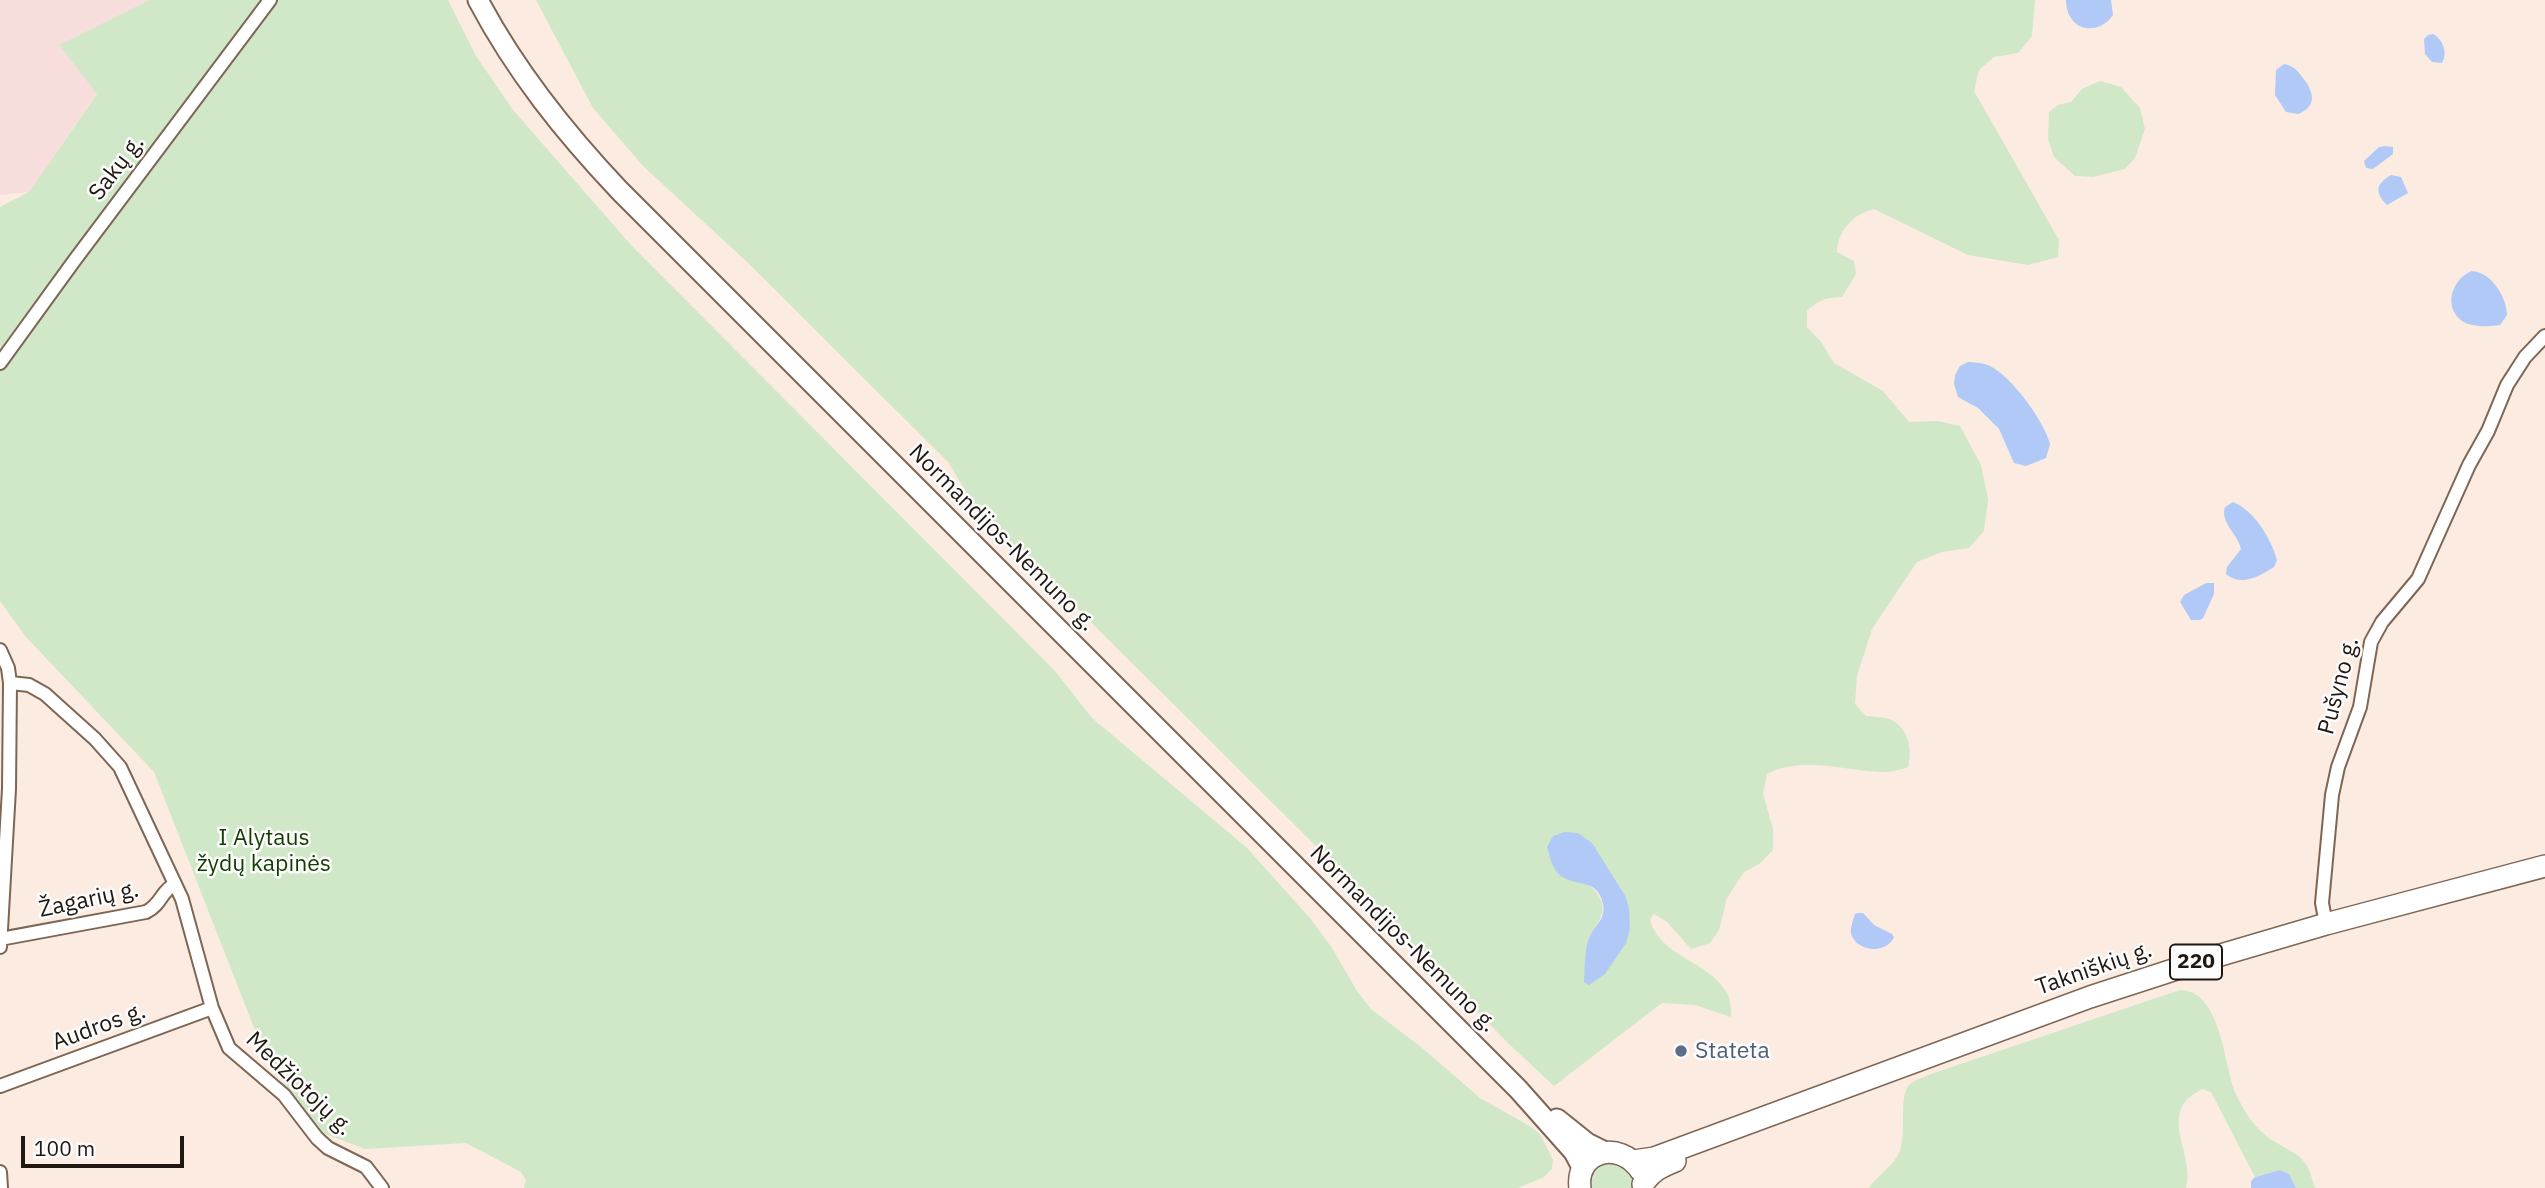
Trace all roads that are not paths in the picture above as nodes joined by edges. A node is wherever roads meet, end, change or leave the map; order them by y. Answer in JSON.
{"nodes":[{"id":1,"x":270,"y":0,"type":"edge"},
{"id":2,"x":478,"y":0,"type":"edge"},
{"id":3,"x":2545,"y":336,"type":"edge"},
{"id":4,"x":0,"y":363,"type":"edge"},
{"id":5,"x":0,"y":650,"type":"edge"},
{"id":6,"x":10,"y":683,"type":"junction"},
{"id":7,"x":4,"y":788,"type":"edge"},
{"id":8,"x":2545,"y":866,"type":"edge"},
{"id":9,"x":174,"y":884,"type":"junction"},
{"id":10,"x":2326,"y":925,"type":"junction"},
{"id":11,"x":0,"y":939,"type":"edge"},
{"id":12,"x":0,"y":947,"type":"edge"},
{"id":13,"x":212,"y":1008,"type":"junction"},
{"id":14,"x":0,"y":1086,"type":"edge"},
{"id":15,"x":1518,"y":1089,"type":"junction"},
{"id":16,"x":1788,"y":1110,"type":"junction"},
{"id":17,"x":1605,"y":1152,"type":"junction"},
{"id":18,"x":1634,"y":1161,"type":"junction"},
{"id":19,"x":0,"y":1172,"type":"edge"},
{"id":20,"x":1579,"y":1182,"type":"edge"},
{"id":21,"x":1643,"y":1186,"type":"edge"},
{"id":22,"x":1,"y":1188,"type":"edge"},
{"id":23,"x":383,"y":1188,"type":"edge"}],
"edges":[{"from":1,"to":4,"type":"street","name":"Sakų g."},
{"from":2,"to":15,"type":"main road","name":"Normandijos-Nemuno g."},
{"from":3,"to":10,"type":"street","name":"Pušyno g."},
{"from":5,"to":6,"type":"street"},
{"from":6,"to":7,"type":"street"},
{"from":6,"to":9,"type":"street","name":"Medžiotojų g."},
{"from":7,"to":11,"type":"street"},
{"from":8,"to":10,"type":"main road","name":"Takniškių g.","number":"220"},
{"from":9,"to":11,"type":"street","name":"Žagarių g."},
{"from":9,"to":13,"type":"street","name":"Medžiotojų g."},
{"from":10,"to":16,"type":"main road","name":"Takniškių g.","number":"220"},
{"from":11,"to":12,"type":"street"},
{"from":13,"to":14,"type":"street","name":"Audros g."},
{"from":13,"to":23,"type":"street","name":"Medžiotojų g."},
{"from":15,"to":17,"type":"main road","name":"Normandijos-Nemuno g."},
{"from":15,"to":20,"type":"main road","name":"Normandijos-Nemuno g."},
{"from":16,"to":18,"type":"main road","number":"220"},
{"from":16,"to":21,"type":"main road","number":"220"},
{"from":17,"to":18,"type":"main road"},
{"from":17,"to":20,"type":"main road"},
{"from":18,"to":21,"type":"main road","number":"220"},
{"from":19,"to":22,"type":"street"}]}
